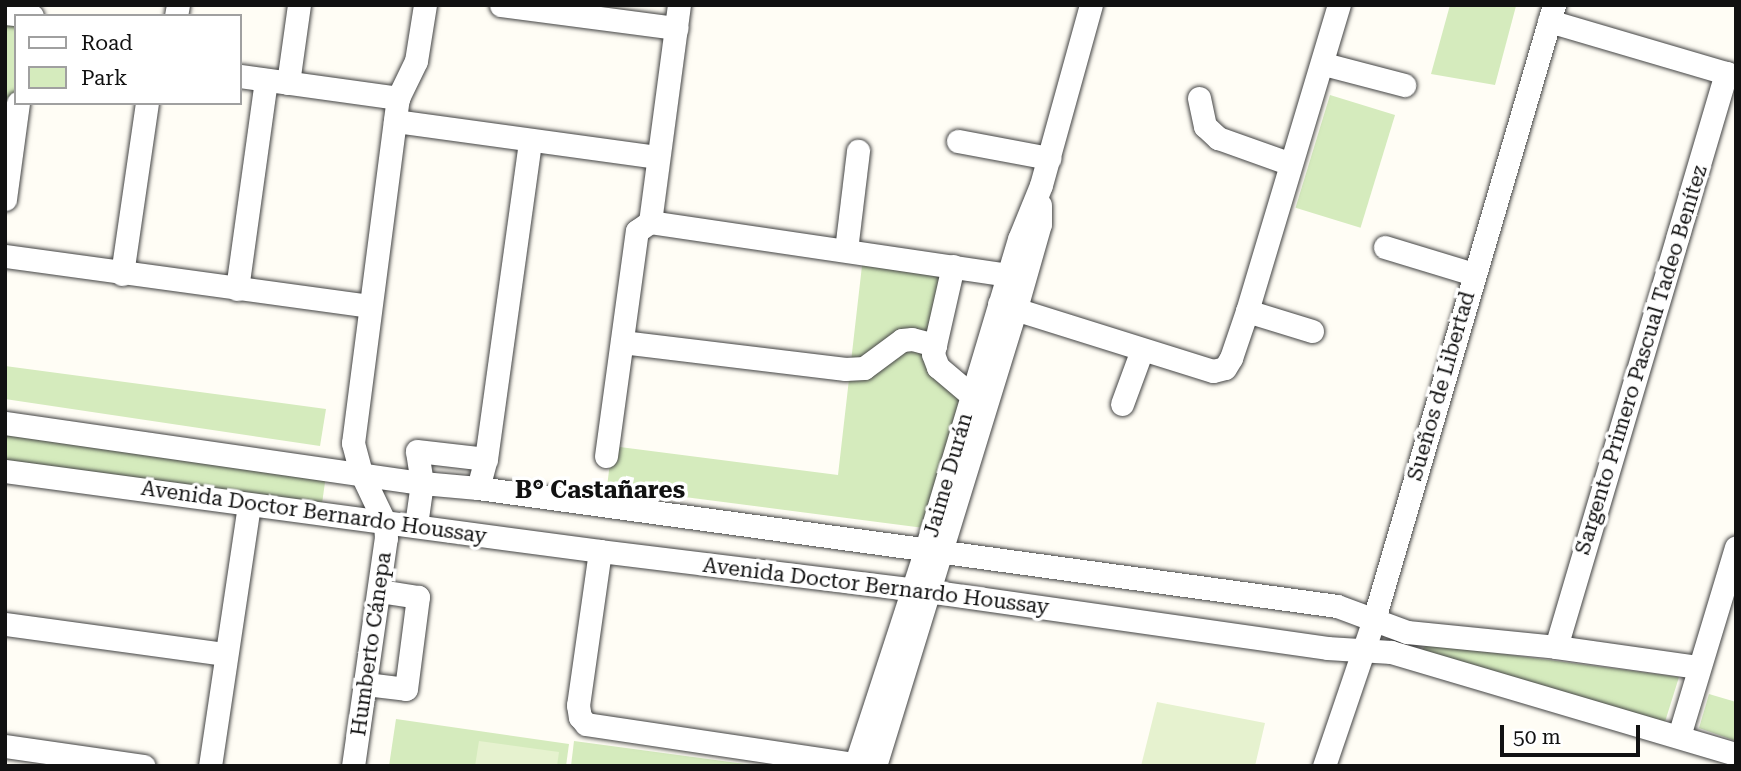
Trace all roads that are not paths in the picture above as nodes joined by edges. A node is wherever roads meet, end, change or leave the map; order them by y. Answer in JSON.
{"nodes":[{"id":1,"x":299,"y":5,"type":"edge"},
{"id":2,"x":425,"y":5,"type":"edge"},
{"id":3,"x":501,"y":5,"type":"edge"},
{"id":4,"x":1091,"y":5,"type":"edge"},
{"id":5,"x":1339,"y":5,"type":"edge"},
{"id":6,"x":542,"y":8,"type":"edge"},
{"id":7,"x":1551,"y":13,"type":"edge"},
{"id":8,"x":677,"y":17,"type":"edge"},
{"id":9,"x":1324,"y":64,"type":"junction"},
{"id":10,"x":1731,"y":75,"type":"edge"},
{"id":11,"x":242,"y":76,"type":"edge"},
{"id":12,"x":277,"y":81,"type":"junction"},
{"id":13,"x":1404,"y":85,"type":"dead end"},
{"id":14,"x":1199,"y":99,"type":"dead end"},
{"id":15,"x":18,"y":105,"type":"edge"},
{"id":16,"x":147,"y":105,"type":"edge"},
{"id":17,"x":397,"y":110,"type":"junction"},
{"id":18,"x":530,"y":141,"type":"junction"},
{"id":19,"x":958,"y":141,"type":"dead end"},
{"id":20,"x":858,"y":151,"type":"dead end"},
{"id":21,"x":659,"y":157,"type":"junction"},
{"id":22,"x":1049,"y":158,"type":"junction"},
{"id":23,"x":1291,"y":164,"type":"junction"},
{"id":24,"x":1041,"y":185,"type":"junction"},
{"id":25,"x":5,"y":198,"type":"edge"},
{"id":26,"x":650,"y":222,"type":"junction"},
{"id":27,"x":1385,"y":247,"type":"dead end"},
{"id":28,"x":846,"y":250,"type":"junction"},
{"id":29,"x":5,"y":256,"type":"edge"},
{"id":30,"x":953,"y":266,"type":"junction"},
{"id":31,"x":122,"y":274,"type":"junction"},
{"id":32,"x":1474,"y":274,"type":"junction"},
{"id":33,"x":1007,"y":275,"type":"junction"},
{"id":34,"x":237,"y":289,"type":"junction"},
{"id":35,"x":369,"y":306,"type":"junction"},
{"id":36,"x":1008,"y":306,"type":"junction"},
{"id":37,"x":1247,"y":311,"type":"junction"},
{"id":38,"x":1312,"y":331,"type":"dead end"},
{"id":39,"x":622,"y":342,"type":"junction"},
{"id":40,"x":935,"y":345,"type":"junction"},
{"id":41,"x":1142,"y":350,"type":"junction"},
{"id":42,"x":971,"y":395,"type":"junction"},
{"id":43,"x":1122,"y":404,"type":"dead end"},
{"id":44,"x":5,"y":423,"type":"edge"},
{"id":45,"x":606,"y":456,"type":"dead end"},
{"id":46,"x":486,"y":460,"type":"junction"},
{"id":47,"x":5,"y":471,"type":"edge"},
{"id":48,"x":361,"y":472,"type":"junction"},
{"id":49,"x":422,"y":483,"type":"junction"},
{"id":50,"x":478,"y":488,"type":"junction"},
{"id":51,"x":249,"y":505,"type":"junction"},
{"id":52,"x":385,"y":523,"type":"junction"},
{"id":53,"x":416,"y":525,"type":"junction"},
{"id":54,"x":1736,"y":547,"type":"edge"},
{"id":55,"x":600,"y":551,"type":"junction"},
{"id":56,"x":934,"y":551,"type":"junction"},
{"id":57,"x":920,"y":590,"type":"junction"},
{"id":58,"x":380,"y":591,"type":"junction"},
{"id":59,"x":1374,"y":619,"type":"junction"},
{"id":60,"x":5,"y":624,"type":"edge"},
{"id":61,"x":1556,"y":647,"type":"junction"},
{"id":62,"x":1363,"y":650,"type":"junction"},
{"id":63,"x":225,"y":654,"type":"junction"},
{"id":64,"x":1699,"y":667,"type":"junction"},
{"id":65,"x":366,"y":684,"type":"junction"},
{"id":66,"x":1679,"y":736,"type":"junction"},
{"id":67,"x":5,"y":746,"type":"edge"},
{"id":68,"x":1736,"y":754,"type":"edge"},
{"id":69,"x":32,"y":758,"type":"edge"},
{"id":70,"x":862,"y":765,"type":"edge"},
{"id":71,"x":144,"y":766,"type":"edge"},
{"id":72,"x":210,"y":766,"type":"edge"},
{"id":73,"x":354,"y":766,"type":"edge"},
{"id":74,"x":1324,"y":766,"type":"edge"}],
"edges":[{"from":1,"to":12,"type":"street"},
{"from":2,"to":17,"type":"street"},
{"from":3,"to":6,"type":"street"},
{"from":4,"to":22,"type":"street","name":"Jaime Durán"},
{"from":5,"to":9,"type":"street"},
{"from":6,"to":8,"type":"street"},
{"from":7,"to":10,"type":"street"},
{"from":7,"to":32,"type":"street","name":"Sueños de Libertad"},
{"from":8,"to":21,"type":"street"},
{"from":9,"to":13,"type":"street"},
{"from":9,"to":23,"type":"street"},
{"from":10,"to":61,"type":"street","name":"Sargento Primero Pascual Tadeo Benítez"},
{"from":11,"to":12,"type":"street"},
{"from":12,"to":17,"type":"street"},
{"from":12,"to":34,"type":"street"},
{"from":14,"to":23,"type":"street"},
{"from":15,"to":25,"type":"street"},
{"from":16,"to":31,"type":"street"},
{"from":17,"to":18,"type":"street"},
{"from":17,"to":35,"type":"street"},
{"from":18,"to":21,"type":"street"},
{"from":18,"to":46,"type":"street"},
{"from":19,"to":22,"type":"street"},
{"from":20,"to":28,"type":"street"},
{"from":21,"to":26,"type":"street"},
{"from":22,"to":24,"type":"street","name":"Jaime Durán"},
{"from":23,"to":37,"type":"street"},
{"from":24,"to":33,"type":"street","name":"Jaime Durán"},
{"from":24,"to":36,"type":"street","name":"Jaime Durán"},
{"from":26,"to":28,"type":"street"},
{"from":26,"to":39,"type":"street"},
{"from":27,"to":32,"type":"street"},
{"from":28,"to":30,"type":"street"},
{"from":29,"to":31,"type":"street"},
{"from":30,"to":33,"type":"street"},
{"from":30,"to":40,"type":"street"},
{"from":31,"to":34,"type":"street"},
{"from":32,"to":59,"type":"street","name":"Sueños de Libertad"},
{"from":33,"to":36,"type":"street","name":"Jaime Durán"},
{"from":34,"to":35,"type":"street"},
{"from":35,"to":48,"type":"street"},
{"from":36,"to":41,"type":"street"},
{"from":36,"to":42,"type":"street","name":"Jaime Durán"},
{"from":36,"to":56,"type":"street","name":"Jaime Durán"},
{"from":37,"to":38,"type":"street"},
{"from":37,"to":41,"type":"street"},
{"from":39,"to":40,"type":"street"},
{"from":39,"to":45,"type":"street"},
{"from":40,"to":42,"type":"street"},
{"from":41,"to":43,"type":"street"},
{"from":42,"to":56,"type":"street","name":"Jaime Durán"},
{"from":44,"to":48,"type":"street","name":"Avenida Doctor Bernardo Houssay"},
{"from":46,"to":49,"type":"street"},
{"from":46,"to":50,"type":"street"},
{"from":47,"to":51,"type":"street","name":"Avenida Doctor Bernardo Houssay"},
{"from":48,"to":49,"type":"street","name":"Avenida Doctor Bernardo Houssay"},
{"from":48,"to":52,"type":"street"},
{"from":49,"to":50,"type":"street","name":"Avenida Doctor Bernardo Houssay"},
{"from":49,"to":53,"type":"street"},
{"from":50,"to":56,"type":"street","name":"Avenida Doctor Bernardo Houssay"},
{"from":51,"to":52,"type":"street","name":"Avenida Doctor Bernardo Houssay"},
{"from":51,"to":63,"type":"street"},
{"from":52,"to":53,"type":"street","name":"Avenida Doctor Bernardo Houssay"},
{"from":52,"to":58,"type":"street","name":"Humberto Cánepa"},
{"from":53,"to":55,"type":"street","name":"Avenida Doctor Bernardo Houssay"},
{"from":54,"to":64,"type":"street"},
{"from":55,"to":57,"type":"street","name":"Avenida Doctor Bernardo Houssay"},
{"from":55,"to":70,"type":"street"},
{"from":56,"to":57,"type":"street","name":"Jaime Durán"},
{"from":56,"to":59,"type":"street","name":"Avenida Doctor Bernardo Houssay"},
{"from":57,"to":62,"type":"street","name":"Avenida Doctor Bernardo Houssay"},
{"from":57,"to":70,"type":"street","name":"Jaime Durán"},
{"from":58,"to":65,"type":"street","name":"Humberto Cánepa"},
{"from":58,"to":65,"type":"street"},
{"from":59,"to":61,"type":"street","name":"Avenida Doctor Bernardo Houssay"},
{"from":59,"to":62,"type":"street","name":"Sueños de Libertad"},
{"from":60,"to":63,"type":"street"},
{"from":61,"to":64,"type":"street","name":"Avenida Doctor Bernardo Houssay"},
{"from":62,"to":66,"type":"street","name":"Avenida Doctor Bernardo Houssay"},
{"from":62,"to":74,"type":"street","name":"Sueños de Libertad"},
{"from":63,"to":72,"type":"street"},
{"from":64,"to":66,"type":"street"},
{"from":65,"to":73,"type":"street","name":"Humberto Cánepa"},
{"from":66,"to":68,"type":"street","name":"Avenida Doctor Bernardo Houssay"},
{"from":67,"to":69,"type":"street"},
{"from":69,"to":71,"type":"street"}]}
